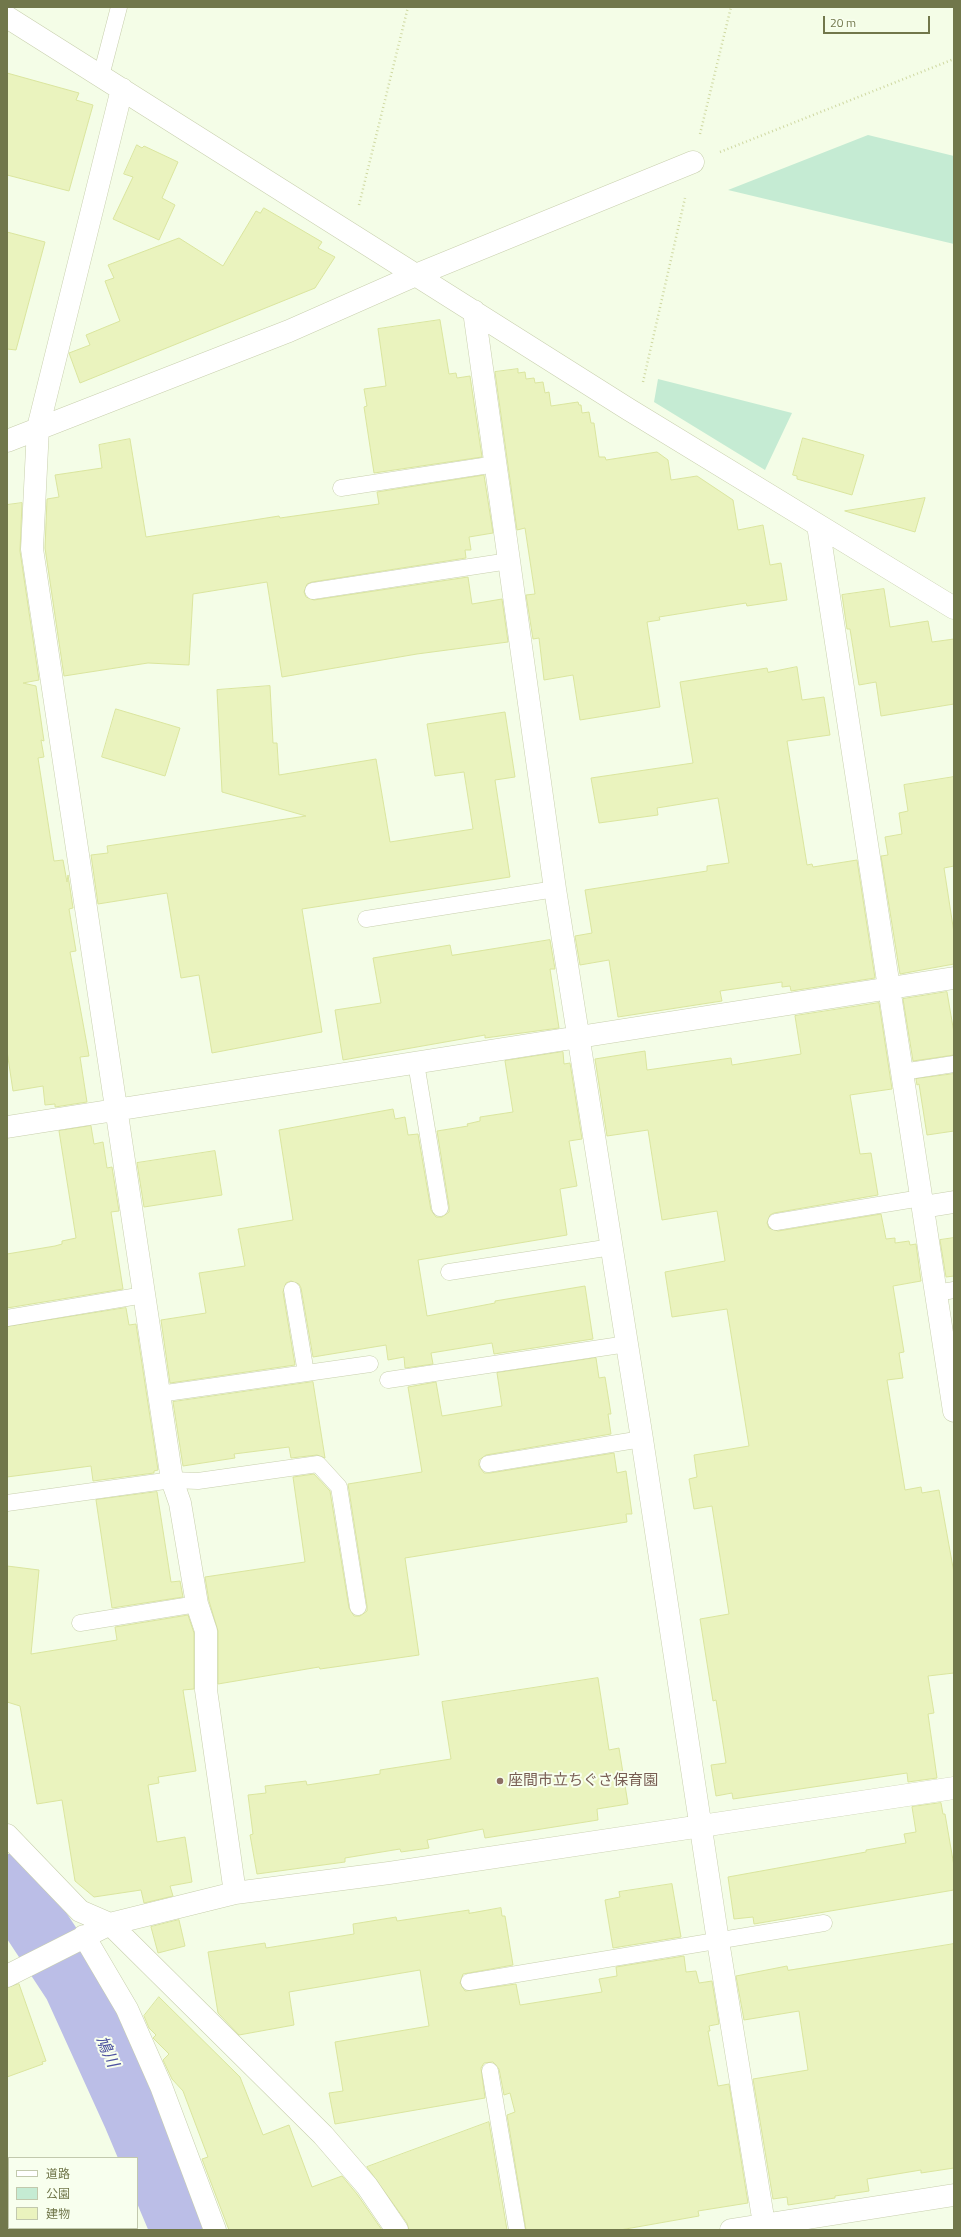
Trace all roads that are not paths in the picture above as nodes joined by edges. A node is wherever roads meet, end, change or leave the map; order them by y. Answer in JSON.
{"nodes":[{"id":1,"x":119,"y":7,"type":"edge"},
{"id":2,"x":7,"y":17,"type":"edge"},
{"id":3,"x":100,"y":76,"type":"junction"},
{"id":4,"x":122,"y":89,"type":"junction"},
{"id":5,"x":693,"y":162,"type":"road end"},
{"id":6,"x":416,"y":275,"type":"junction"},
{"id":7,"x":474,"y":311,"type":"junction"},
{"id":8,"x":38,"y":428,"type":"junction"},
{"id":9,"x":7,"y":441,"type":"edge"},
{"id":10,"x":496,"y":464,"type":"junction"},
{"id":11,"x":341,"y":488,"type":"dead end"},
{"id":12,"x":818,"y":525,"type":"junction"},
{"id":13,"x":509,"y":561,"type":"junction"},
{"id":14,"x":313,"y":591,"type":"dead end"},
{"id":15,"x":954,"y":608,"type":"edge"},
{"id":16,"x":555,"y":889,"type":"junction"},
{"id":17,"x":366,"y":919,"type":"dead end"},
{"id":18,"x":954,"y":978,"type":"edge"},
{"id":19,"x":888,"y":988,"type":"junction"},
{"id":20,"x":579,"y":1037,"type":"junction"},
{"id":21,"x":416,"y":1062,"type":"junction"},
{"id":22,"x":954,"y":1064,"type":"edge"},
{"id":23,"x":902,"y":1072,"type":"junction"},
{"id":24,"x":116,"y":1110,"type":"junction"},
{"id":25,"x":7,"y":1127,"type":"edge"},
{"id":26,"x":954,"y":1202,"type":"edge"},
{"id":27,"x":922,"y":1203,"type":"junction"},
{"id":28,"x":440,"y":1208,"type":"dead end"},
{"id":29,"x":776,"y":1222,"type":"dead end"},
{"id":30,"x":612,"y":1247,"type":"junction"},
{"id":31,"x":449,"y":1272,"type":"dead end"},
{"id":32,"x":292,"y":1290,"type":"dead end"},
{"id":33,"x":945,"y":1292,"type":"edge"},
{"id":34,"x":144,"y":1295,"type":"junction"},
{"id":35,"x":7,"y":1318,"type":"edge"},
{"id":36,"x":627,"y":1344,"type":"junction"},
{"id":37,"x":370,"y":1364,"type":"dead end"},
{"id":38,"x":306,"y":1373,"type":"junction"},
{"id":39,"x":388,"y":1380,"type":"dead end"},
{"id":40,"x":159,"y":1394,"type":"junction"},
{"id":41,"x":954,"y":1410,"type":"edge"},
{"id":42,"x":642,"y":1439,"type":"junction"},
{"id":43,"x":488,"y":1464,"type":"dead end"},
{"id":44,"x":172,"y":1480,"type":"junction"},
{"id":45,"x":7,"y":1503,"type":"edge"},
{"id":46,"x":197,"y":1604,"type":"junction"},
{"id":47,"x":358,"y":1607,"type":"dead end"},
{"id":48,"x":80,"y":1623,"type":"dead end"},
{"id":49,"x":954,"y":1788,"type":"edge"},
{"id":50,"x":701,"y":1825,"type":"junction"},
{"id":51,"x":7,"y":1835,"type":"edge"},
{"id":52,"x":235,"y":1894,"type":"junction"},
{"id":53,"x":824,"y":1923,"type":"dead end"},
{"id":54,"x":110,"y":1924,"type":"junction"},
{"id":55,"x":80,"y":1938,"type":"junction"},
{"id":56,"x":718,"y":1941,"type":"junction"},
{"id":57,"x":12,"y":1973,"type":"edge"},
{"id":58,"x":469,"y":1982,"type":"dead end"},
{"id":59,"x":490,"y":2071,"type":"dead end"},
{"id":60,"x":954,"y":2195,"type":"edge"},
{"id":61,"x":765,"y":2227,"type":"edge"},
{"id":62,"x":215,"y":2230,"type":"edge"},
{"id":63,"x":396,"y":2230,"type":"edge"},
{"id":64,"x":517,"y":2230,"type":"edge"},
{"id":65,"x":731,"y":2230,"type":"edge"}],
"edges":[{"from":1,"to":3,"type":"lane"},
{"from":2,"to":3,"type":"street"},
{"from":3,"to":4,"type":"street"},
{"from":4,"to":6,"type":"street"},
{"from":4,"to":8,"type":"street"},
{"from":5,"to":6,"type":"street"},
{"from":6,"to":7,"type":"street"},
{"from":6,"to":8,"type":"street"},
{"from":7,"to":10,"type":"street"},
{"from":7,"to":12,"type":"street"},
{"from":8,"to":9,"type":"street"},
{"from":8,"to":24,"type":"street"},
{"from":10,"to":11,"type":"lane"},
{"from":10,"to":13,"type":"street"},
{"from":12,"to":15,"type":"street"},
{"from":12,"to":19,"type":"street"},
{"from":13,"to":14,"type":"lane"},
{"from":13,"to":16,"type":"street"},
{"from":16,"to":17,"type":"lane"},
{"from":16,"to":20,"type":"street"},
{"from":18,"to":19,"type":"street"},
{"from":19,"to":20,"type":"street"},
{"from":19,"to":23,"type":"street"},
{"from":20,"to":21,"type":"street"},
{"from":20,"to":30,"type":"street"},
{"from":21,"to":24,"type":"street"},
{"from":21,"to":28,"type":"lane"},
{"from":22,"to":23,"type":"lane"},
{"from":23,"to":27,"type":"street"},
{"from":24,"to":25,"type":"street"},
{"from":24,"to":34,"type":"street"},
{"from":26,"to":27,"type":"street"},
{"from":27,"to":29,"type":"lane"},
{"from":27,"to":33,"type":"street"},
{"from":30,"to":31,"type":"lane"},
{"from":30,"to":36,"type":"street"},
{"from":32,"to":38,"type":"lane"},
{"from":33,"to":41,"type":"street"},
{"from":34,"to":35,"type":"lane"},
{"from":34,"to":40,"type":"street"},
{"from":36,"to":39,"type":"lane"},
{"from":36,"to":42,"type":"street"},
{"from":37,"to":38,"type":"lane"},
{"from":38,"to":40,"type":"lane"},
{"from":40,"to":44,"type":"street"},
{"from":42,"to":43,"type":"lane"},
{"from":42,"to":50,"type":"street"},
{"from":44,"to":45,"type":"lane"},
{"from":44,"to":46,"type":"street"},
{"from":44,"to":47,"type":"lane"},
{"from":46,"to":48,"type":"lane"},
{"from":46,"to":52,"type":"street"},
{"from":49,"to":50,"type":"street"},
{"from":50,"to":52,"type":"street"},
{"from":50,"to":56,"type":"street"},
{"from":51,"to":54,"type":"street"},
{"from":52,"to":54,"type":"street"},
{"from":53,"to":56,"type":"lane"},
{"from":54,"to":55,"type":"street"},
{"from":54,"to":63,"type":"street"},
{"from":55,"to":57,"type":"street"},
{"from":55,"to":62,"type":"street"},
{"from":56,"to":58,"type":"lane"},
{"from":56,"to":61,"type":"street"},
{"from":59,"to":64,"type":"lane"},
{"from":60,"to":61,"type":"street"},
{"from":61,"to":65,"type":"street"}]}
